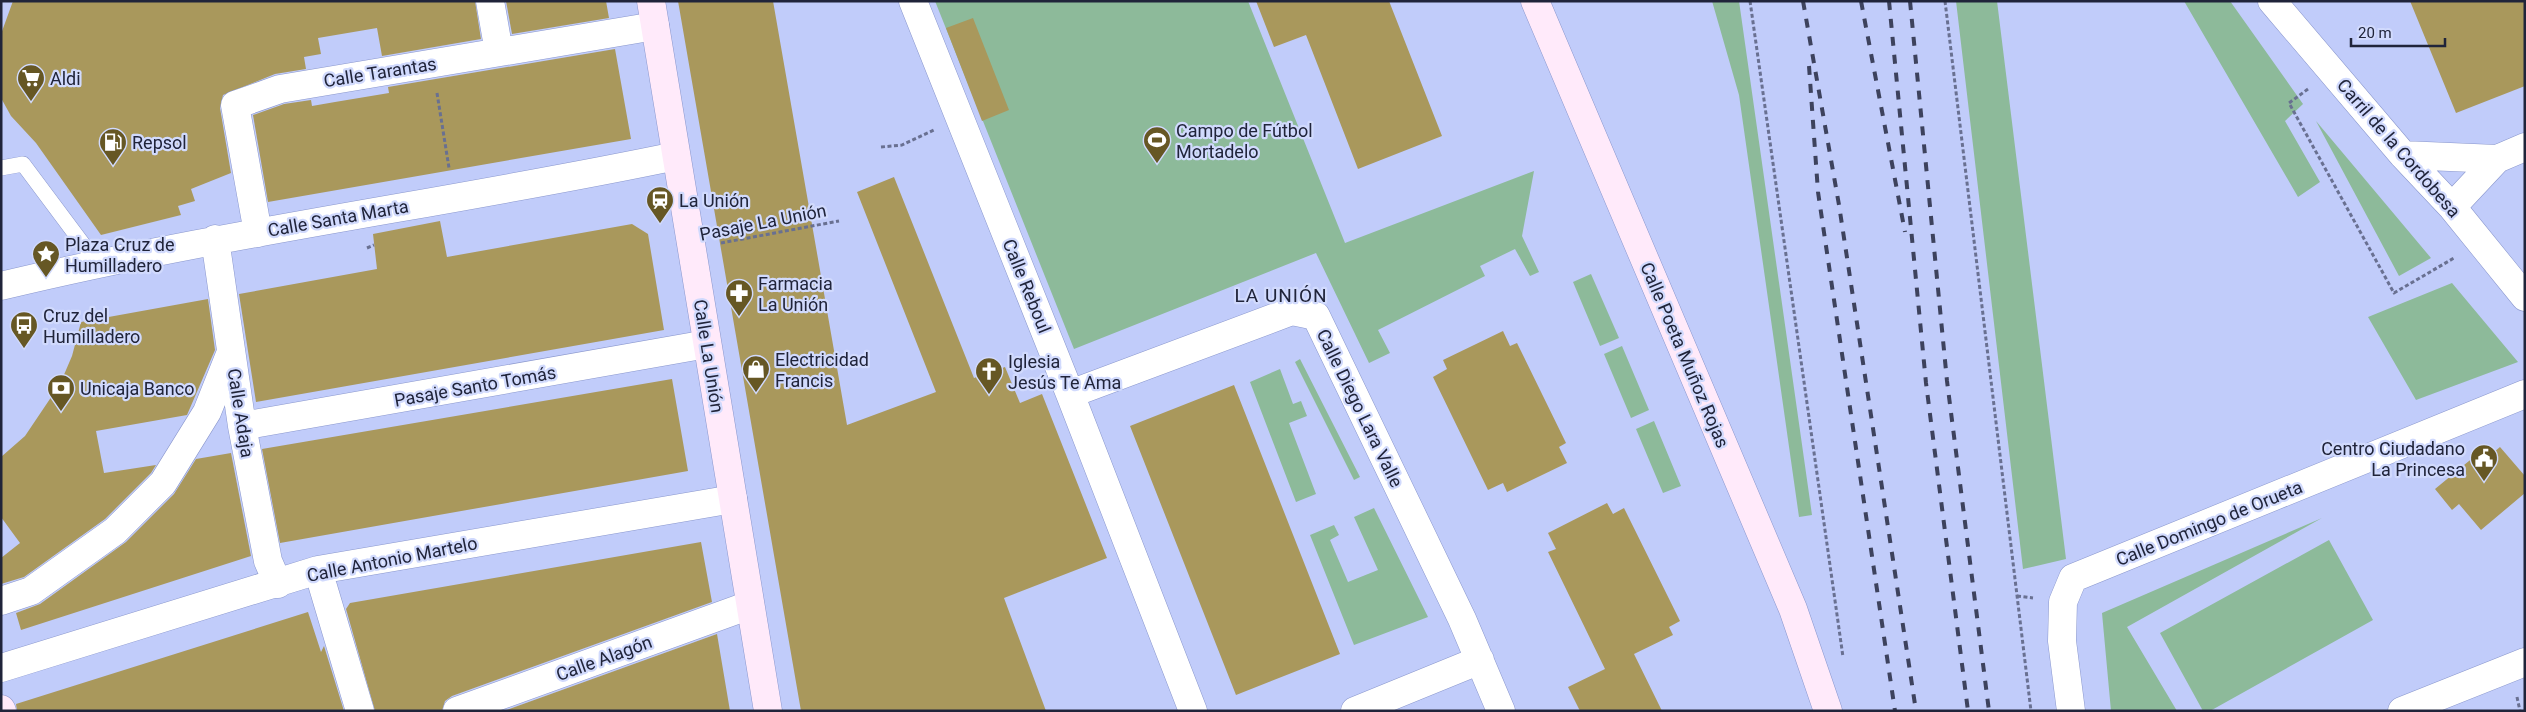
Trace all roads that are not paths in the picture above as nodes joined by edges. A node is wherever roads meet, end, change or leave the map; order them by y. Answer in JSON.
{"nodes":[{"id":1,"x":490,"y":1,"type":"edge"},
{"id":2,"x":913,"y":1,"type":"edge"},
{"id":3,"x":1535,"y":1,"type":"edge"},
{"id":4,"x":2272,"y":1,"type":"edge"},
{"id":5,"x":653,"y":14,"type":"edge"},
{"id":6,"x":499,"y":52,"type":"junction"},
{"id":7,"x":2525,"y":147,"type":"edge"},
{"id":8,"x":2403,"y":155,"type":"junction"},
{"id":9,"x":676,"y":156,"type":"junction"},
{"id":10,"x":2497,"y":158,"type":"junction"},
{"id":11,"x":1,"y":168,"type":"edge"},
{"id":12,"x":2452,"y":207,"type":"junction"},
{"id":13,"x":258,"y":233,"type":"junction"},
{"id":14,"x":215,"y":239,"type":"junction"},
{"id":15,"x":96,"y":263,"type":"junction"},
{"id":16,"x":1,"y":286,"type":"edge"},
{"id":17,"x":2525,"y":297,"type":"edge"},
{"id":18,"x":707,"y":344,"type":"junction"},
{"id":19,"x":231,"y":352,"type":"junction"},
{"id":20,"x":1070,"y":394,"type":"junction"},
{"id":21,"x":2525,"y":394,"type":"edge"},
{"id":22,"x":242,"y":426,"type":"junction"},
{"id":23,"x":733,"y":499,"type":"junction"},
{"id":24,"x":318,"y":570,"type":"junction"},
{"id":25,"x":278,"y":584,"type":"junction"},
{"id":26,"x":1,"y":601,"type":"edge"},
{"id":27,"x":750,"y":605,"type":"junction"},
{"id":28,"x":1480,"y":660,"type":"junction"},
{"id":29,"x":2525,"y":662,"type":"edge"},
{"id":30,"x":1,"y":668,"type":"edge"},
{"id":31,"x":360,"y":711,"type":"edge"},
{"id":32,"x":457,"y":711,"type":"edge"},
{"id":33,"x":768,"y":711,"type":"edge"},
{"id":34,"x":1193,"y":711,"type":"edge"},
{"id":35,"x":1355,"y":711,"type":"edge"},
{"id":36,"x":1501,"y":711,"type":"edge"},
{"id":37,"x":1828,"y":711,"type":"edge"},
{"id":38,"x":2071,"y":711,"type":"edge"},
{"id":39,"x":2402,"y":711,"type":"edge"}],
"edges":[{"from":1,"to":6,"type":"street"},
{"from":2,"to":20,"type":"street","name":"Calle Reboul"},
{"from":3,"to":37,"type":"street","name":"Calle Poeta Muñoz Rojas"},
{"from":4,"to":8,"type":"street","name":"Carril de la Cordobesa"},
{"from":5,"to":6,"type":"street","name":"Calle Tarantas"},
{"from":5,"to":9,"type":"street","name":"Calle La Unión"},
{"from":6,"to":13,"type":"street","name":"Calle Tarantas"},
{"from":7,"to":10,"type":"street"},
{"from":8,"to":10,"type":"street"},
{"from":8,"to":12,"type":"street","name":"Carril de la Cordobesa"},
{"from":9,"to":13,"type":"street","name":"Calle Santa Marta"},
{"from":9,"to":18,"type":"street","name":"Calle La Unión"},
{"from":10,"to":12,"type":"street"},
{"from":11,"to":15,"type":"lane"},
{"from":12,"to":17,"type":"street","name":"Carril de la Cordobesa"},
{"from":13,"to":14,"type":"street","name":"Calle Santa Marta"},
{"from":14,"to":15,"type":"street","name":"Calle Santa Marta"},
{"from":14,"to":19,"type":"street","name":"Calle Adaja"},
{"from":15,"to":16,"type":"street","name":"Calle Santa Marta"},
{"from":18,"to":22,"type":"street","name":"Pasaje Santo Tomás"},
{"from":18,"to":23,"type":"street","name":"Calle La Unión"},
{"from":19,"to":22,"type":"street","name":"Calle Adaja"},
{"from":19,"to":26,"type":"street"},
{"from":20,"to":28,"type":"street","name":"Calle Diego Lara Valle"},
{"from":20,"to":34,"type":"street","name":"Calle Reboul"},
{"from":21,"to":38,"type":"street","name":"Calle Domingo de Orueta"},
{"from":22,"to":25,"type":"street","name":"Calle Adaja"},
{"from":23,"to":24,"type":"street","name":"Calle Antonio Martelo"},
{"from":23,"to":27,"type":"street","name":"Calle La Unión"},
{"from":24,"to":25,"type":"street","name":"Calle Antonio Martelo"},
{"from":24,"to":31,"type":"street"},
{"from":25,"to":30,"type":"street","name":"Calle Antonio Martelo"},
{"from":27,"to":32,"type":"street","name":"Calle Alagón"},
{"from":27,"to":33,"type":"street","name":"Calle La Unión"},
{"from":28,"to":35,"type":"street"},
{"from":28,"to":36,"type":"street","name":"Calle Diego Lara Valle"},
{"from":29,"to":39,"type":"street"}]}
